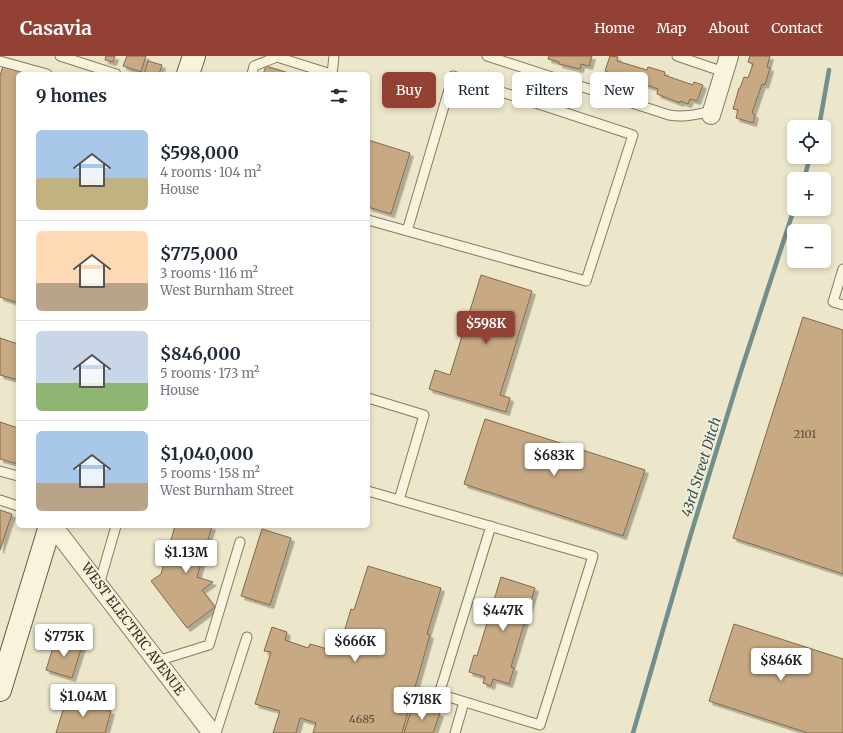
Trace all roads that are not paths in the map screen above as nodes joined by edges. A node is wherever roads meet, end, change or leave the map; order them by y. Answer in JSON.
{"nodes":[{"id":1,"x":60,"y":56,"type":"edge"},
{"id":2,"x":194,"y":56,"type":"edge"},
{"id":3,"x":334,"y":56,"type":"edge"},
{"id":4,"x":487,"y":56,"type":"edge"},
{"id":5,"x":677,"y":56,"type":"edge"},
{"id":6,"x":0,"y":60,"type":"edge"},
{"id":7,"x":727,"y":64,"type":"edge"},
{"id":8,"x":40,"y":72,"type":"edge"},
{"id":9,"x":110,"y":72,"type":"edge"},
{"id":10,"x":189,"y":72,"type":"edge"},
{"id":11,"x":252,"y":72,"type":"edge"},
{"id":12,"x":325,"y":72,"type":"edge"},
{"id":13,"x":331,"y":72,"type":"edge"},
{"id":14,"x":712,"y":113,"type":"joint"},
{"id":15,"x":370,"y":221,"type":"edge"},
{"id":16,"x":407,"y":231,"type":"junction"},
{"id":17,"x":843,"y":269,"type":"edge"},
{"id":18,"x":843,"y":305,"type":"edge"},
{"id":19,"x":370,"y":399,"type":"edge"},
{"id":20,"x":0,"y":471,"type":"edge"},
{"id":21,"x":16,"y":475,"type":"edge"},
{"id":22,"x":370,"y":492,"type":"edge"},
{"id":23,"x":0,"y":500,"type":"edge"},
{"id":24,"x":399,"y":500,"type":"junction"},
{"id":25,"x":16,"y":505,"type":"edge"},
{"id":26,"x":491,"y":526,"type":"junction"},
{"id":27,"x":51,"y":528,"type":"edge"},
{"id":28,"x":54,"y":528,"type":"edge"},
{"id":29,"x":115,"y":528,"type":"edge"},
{"id":30,"x":240,"y":542,"type":"dead end"},
{"id":31,"x":99,"y":585,"type":"junction"},
{"id":32,"x":246,"y":637,"type":"dead end"},
{"id":33,"x":157,"y":661,"type":"junction"},
{"id":34,"x":2,"y":676,"type":"edge"},
{"id":35,"x":464,"y":702,"type":"junction"},
{"id":36,"x":212,"y":733,"type":"edge"},
{"id":37,"x":216,"y":733,"type":"edge"},
{"id":38,"x":455,"y":733,"type":"edge"}],
"edges":[{"from":1,"to":9,"type":"lane"},
{"from":2,"to":10,"type":"street"},
{"from":3,"to":13,"type":"lane"},
{"from":4,"to":14,"type":"lane"},
{"from":5,"to":7,"type":"lane"},
{"from":6,"to":8,"type":"lane"},
{"from":7,"to":14,"type":"street"},
{"from":11,"to":12,"type":"lane"},
{"from":15,"to":16,"type":"lane"},
{"from":16,"to":16,"type":"lane"},
{"from":17,"to":18,"type":"lane"},
{"from":19,"to":24,"type":"lane"},
{"from":20,"to":21,"type":"lane"},
{"from":22,"to":24,"type":"lane"},
{"from":23,"to":25,"type":"lane"},
{"from":24,"to":26,"type":"lane"},
{"from":26,"to":35,"type":"lane"},
{"from":26,"to":35,"type":"lane"},
{"from":27,"to":34,"type":"street"},
{"from":28,"to":31,"type":"street","name":"WEST ELECTRIC AVENUE"},
{"from":29,"to":31,"type":"lane"},
{"from":30,"to":33,"type":"lane"},
{"from":31,"to":33,"type":"street","name":"WEST ELECTRIC AVENUE"},
{"from":32,"to":37,"type":"lane"},
{"from":33,"to":36,"type":"street","name":"WEST ELECTRIC AVENUE"},
{"from":35,"to":38,"type":"lane"}]}
